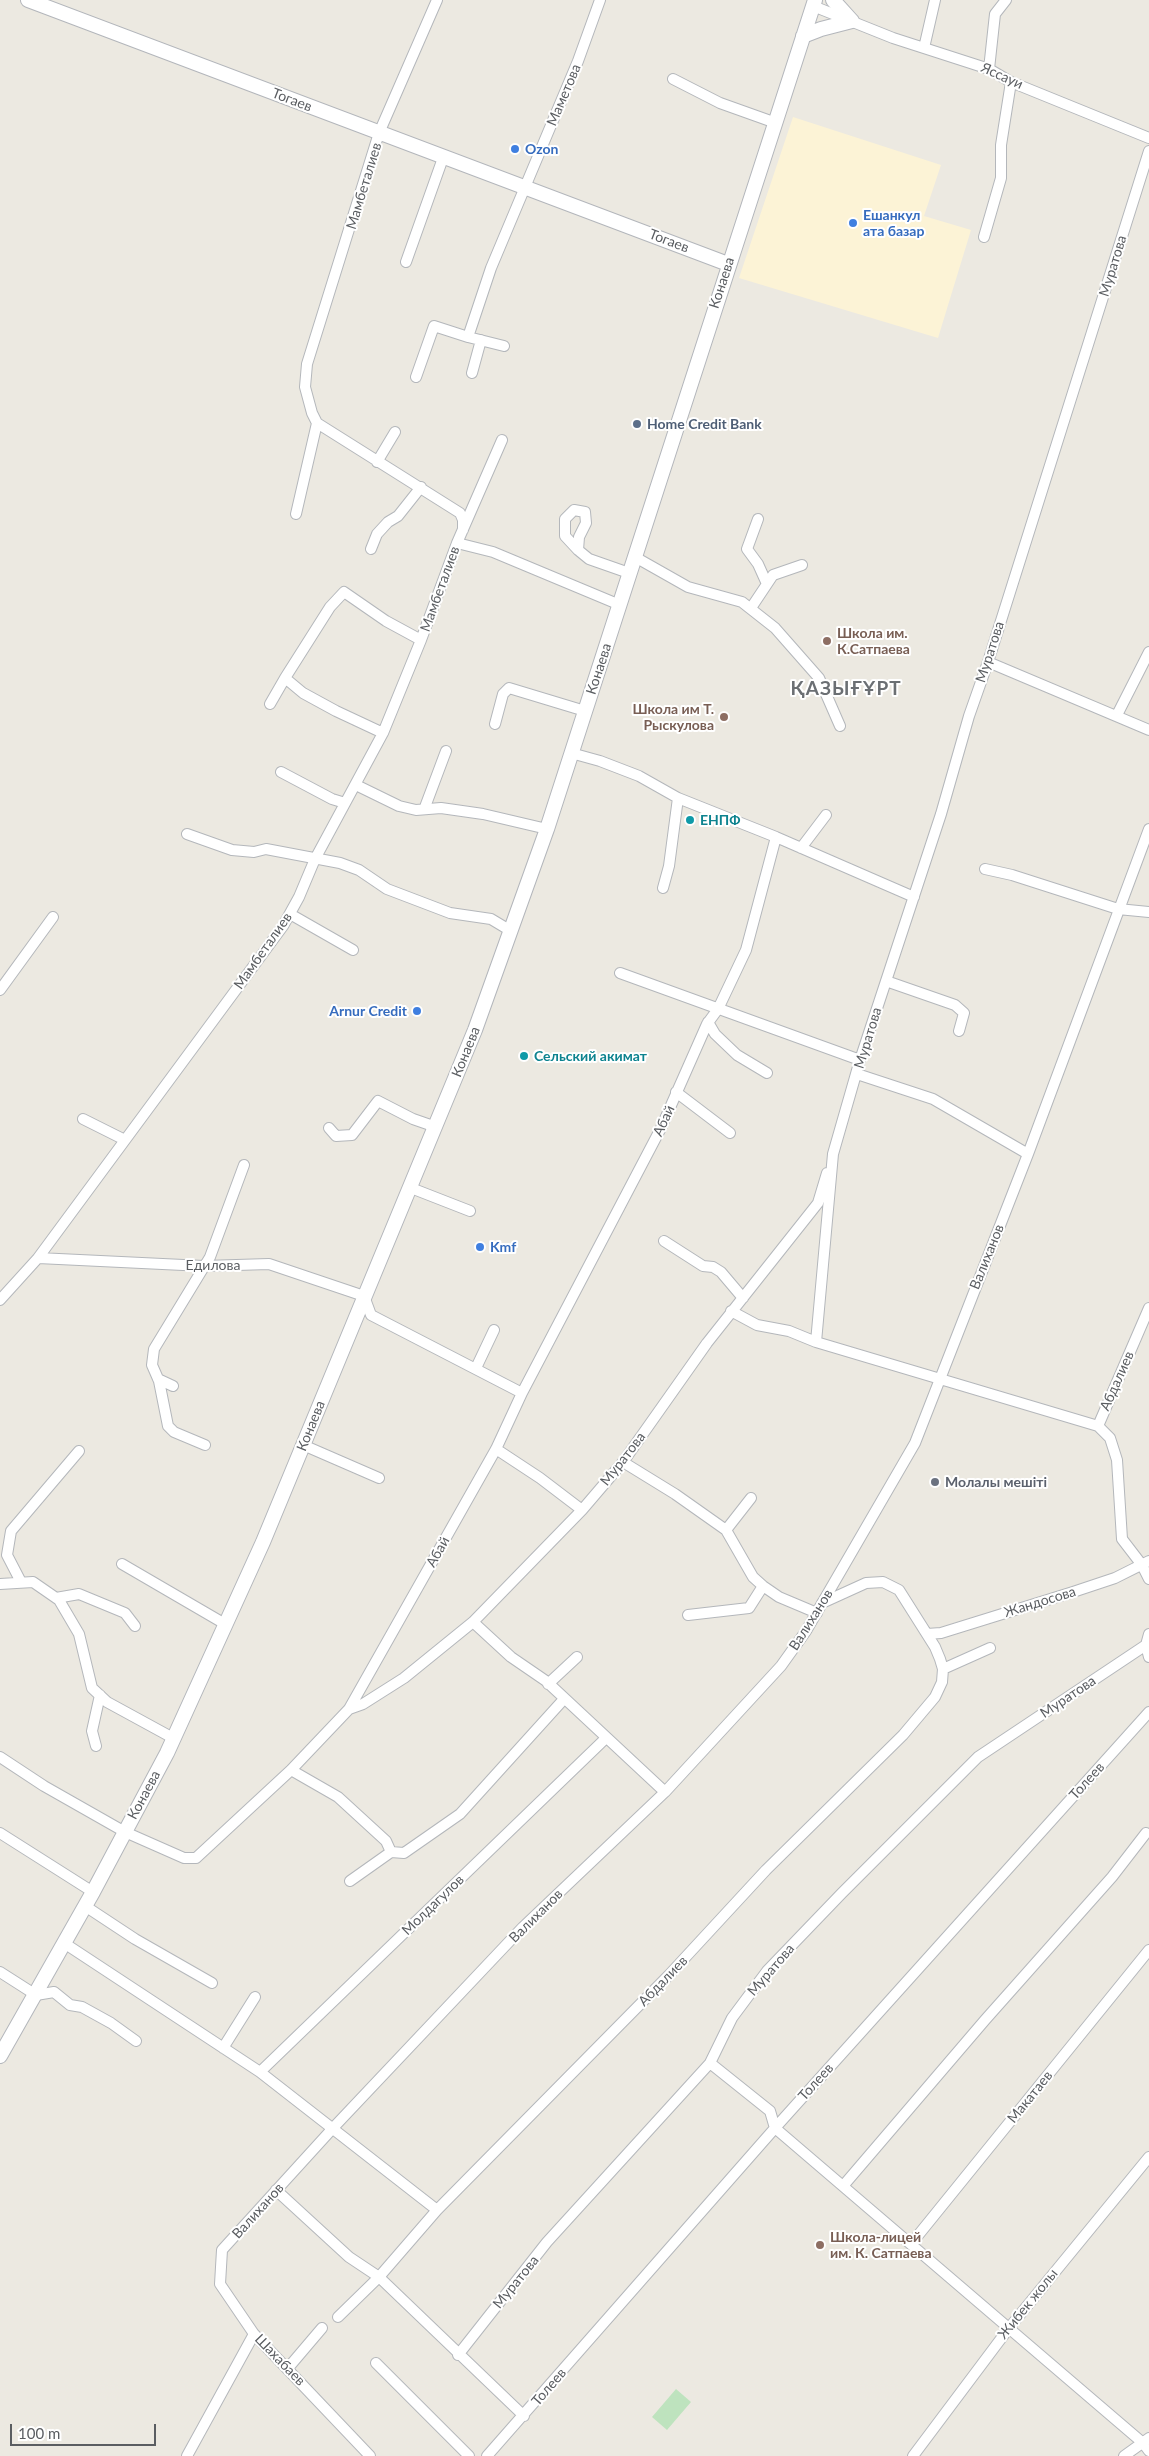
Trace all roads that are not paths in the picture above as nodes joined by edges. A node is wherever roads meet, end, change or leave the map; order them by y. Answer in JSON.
{"nodes":[{"id":1,"x":28,"y":0,"type":"edge"},
{"id":2,"x":437,"y":0,"type":"edge"},
{"id":3,"x":600,"y":0,"type":"edge"},
{"id":4,"x":833,"y":0,"type":"edge"},
{"id":5,"x":935,"y":0,"type":"edge"},
{"id":6,"x":1006,"y":0,"type":"edge"},
{"id":7,"x":814,"y":3,"type":"edge"},
{"id":8,"x":852,"y":21,"type":"junction"},
{"id":9,"x":803,"y":36,"type":"junction"},
{"id":10,"x":924,"y":48,"type":"junction"},
{"id":11,"x":990,"y":69,"type":"junction"},
{"id":12,"x":673,"y":79,"type":"dead end"},
{"id":13,"x":1011,"y":82,"type":"junction"},
{"id":14,"x":776,"y":123,"type":"junction"},
{"id":15,"x":379,"y":133,"type":"junction"},
{"id":16,"x":1149,"y":138,"type":"edge"},
{"id":17,"x":1149,"y":151,"type":"edge"},
{"id":18,"x":443,"y":158,"type":"junction"},
{"id":19,"x":525,"y":189,"type":"junction"},
{"id":20,"x":984,"y":236,"type":"dead end"},
{"id":21,"x":406,"y":262,"type":"dead end"},
{"id":22,"x":728,"y":264,"type":"junction"},
{"id":23,"x":468,"y":337,"type":"junction"},
{"id":24,"x":481,"y":340,"type":"junction"},
{"id":25,"x":504,"y":346,"type":"dead end"},
{"id":26,"x":472,"y":372,"type":"dead end"},
{"id":27,"x":416,"y":377,"type":"dead end"},
{"id":28,"x":317,"y":423,"type":"junction"},
{"id":29,"x":394,"y":432,"type":"dead end"},
{"id":30,"x":502,"y":440,"type":"dead end"},
{"id":31,"x":377,"y":462,"type":"junction"},
{"id":32,"x":422,"y":487,"type":"junction"},
{"id":33,"x":296,"y":514,"type":"dead end"},
{"id":34,"x":758,"y":519,"type":"dead end"},
{"id":35,"x":463,"y":531,"type":"junction"},
{"id":36,"x":457,"y":543,"type":"junction"},
{"id":37,"x":371,"y":549,"type":"dead end"},
{"id":38,"x":578,"y":550,"type":"dead end"},
{"id":39,"x":635,"y":557,"type":"junction"},
{"id":40,"x":802,"y":565,"type":"dead end"},
{"id":41,"x":629,"y":573,"type":"junction"},
{"id":42,"x":767,"y":584,"type":"junction"},
{"id":43,"x":620,"y":605,"type":"junction"},
{"id":44,"x":750,"y":608,"type":"junction"},
{"id":45,"x":421,"y":640,"type":"junction"},
{"id":46,"x":1149,"y":652,"type":"edge"},
{"id":47,"x":988,"y":662,"type":"junction"},
{"id":48,"x":285,"y":678,"type":"junction"},
{"id":49,"x":270,"y":704,"type":"dead end"},
{"id":50,"x":585,"y":711,"type":"junction"},
{"id":51,"x":1117,"y":715,"type":"junction"},
{"id":52,"x":496,"y":724,"type":"dead end"},
{"id":53,"x":840,"y":726,"type":"dead end"},
{"id":54,"x":1149,"y":730,"type":"edge"},
{"id":55,"x":384,"y":733,"type":"junction"},
{"id":56,"x":446,"y":751,"type":"dead end"},
{"id":57,"x":571,"y":754,"type":"junction"},
{"id":58,"x":281,"y":772,"type":"dead end"},
{"id":59,"x":356,"y":785,"type":"junction"},
{"id":60,"x":678,"y":798,"type":"junction"},
{"id":61,"x":345,"y":803,"type":"junction"},
{"id":62,"x":425,"y":808,"type":"junction"},
{"id":63,"x":826,"y":815,"type":"dead end"},
{"id":64,"x":546,"y":829,"type":"junction"},
{"id":65,"x":1149,"y":829,"type":"edge"},
{"id":66,"x":187,"y":834,"type":"dead end"},
{"id":67,"x":776,"y":837,"type":"junction"},
{"id":68,"x":801,"y":848,"type":"junction"},
{"id":69,"x":315,"y":859,"type":"junction"},
{"id":70,"x":985,"y":869,"type":"dead end"},
{"id":71,"x":663,"y":888,"type":"dead end"},
{"id":72,"x":914,"y":898,"type":"junction"},
{"id":73,"x":1118,"y":909,"type":"junction"},
{"id":74,"x":1149,"y":912,"type":"edge"},
{"id":75,"x":290,"y":914,"type":"junction"},
{"id":76,"x":53,"y":917,"type":"dead end"},
{"id":77,"x":511,"y":931,"type":"junction"},
{"id":78,"x":353,"y":950,"type":"dead end"},
{"id":79,"x":620,"y":973,"type":"dead end"},
{"id":80,"x":886,"y":981,"type":"junction"},
{"id":81,"x":0,"y":990,"type":"edge"},
{"id":82,"x":718,"y":1009,"type":"junction"},
{"id":83,"x":708,"y":1022,"type":"junction"},
{"id":84,"x":959,"y":1031,"type":"dead end"},
{"id":85,"x":860,"y":1060,"type":"junction"},
{"id":86,"x":767,"y":1073,"type":"dead end"},
{"id":87,"x":857,"y":1074,"type":"junction"},
{"id":88,"x":676,"y":1092,"type":"junction"},
{"id":89,"x":83,"y":1119,"type":"dead end"},
{"id":90,"x":436,"y":1127,"type":"junction"},
{"id":91,"x":329,"y":1128,"type":"dead end"},
{"id":92,"x":730,"y":1133,"type":"dead end"},
{"id":93,"x":125,"y":1140,"type":"junction"},
{"id":94,"x":833,"y":1154,"type":"junction"},
{"id":95,"x":1028,"y":1154,"type":"junction"},
{"id":96,"x":244,"y":1165,"type":"dead end"},
{"id":97,"x":411,"y":1188,"type":"junction"},
{"id":98,"x":470,"y":1211,"type":"dead end"},
{"id":99,"x":664,"y":1241,"type":"dead end"},
{"id":100,"x":38,"y":1258,"type":"junction"},
{"id":101,"x":204,"y":1266,"type":"junction"},
{"id":102,"x":364,"y":1296,"type":"junction"},
{"id":103,"x":743,"y":1298,"type":"junction"},
{"id":104,"x":0,"y":1300,"type":"edge"},
{"id":105,"x":1149,"y":1308,"type":"edge"},
{"id":106,"x":731,"y":1311,"type":"junction"},
{"id":107,"x":494,"y":1330,"type":"dead end"},
{"id":108,"x":816,"y":1342,"type":"junction"},
{"id":109,"x":476,"y":1368,"type":"junction"},
{"id":110,"x":158,"y":1379,"type":"junction"},
{"id":111,"x":939,"y":1379,"type":"junction"},
{"id":112,"x":173,"y":1386,"type":"dead end"},
{"id":113,"x":522,"y":1393,"type":"junction"},
{"id":114,"x":1098,"y":1426,"type":"junction"},
{"id":115,"x":205,"y":1445,"type":"dead end"},
{"id":116,"x":303,"y":1445,"type":"junction"},
{"id":117,"x":496,"y":1449,"type":"junction"},
{"id":118,"x":79,"y":1451,"type":"dead end"},
{"id":119,"x":623,"y":1462,"type":"junction"},
{"id":120,"x":379,"y":1478,"type":"dead end"},
{"id":121,"x":751,"y":1498,"type":"dead end"},
{"id":122,"x":582,"y":1510,"type":"junction"},
{"id":123,"x":726,"y":1530,"type":"junction"},
{"id":124,"x":1146,"y":1563,"type":"edge"},
{"id":125,"x":122,"y":1564,"type":"dead end"},
{"id":126,"x":1149,"y":1578,"type":"edge"},
{"id":127,"x":21,"y":1582,"type":"junction"},
{"id":128,"x":0,"y":1584,"type":"edge"},
{"id":129,"x":763,"y":1586,"type":"junction"},
{"id":130,"x":56,"y":1598,"type":"junction"},
{"id":131,"x":822,"y":1604,"type":"junction"},
{"id":132,"x":816,"y":1613,"type":"junction"},
{"id":133,"x":688,"y":1615,"type":"dead end"},
{"id":134,"x":473,"y":1622,"type":"junction"},
{"id":135,"x":225,"y":1624,"type":"junction"},
{"id":136,"x":134,"y":1626,"type":"dead end"},
{"id":137,"x":927,"y":1634,"type":"junction"},
{"id":138,"x":1149,"y":1634,"type":"edge"},
{"id":139,"x":1146,"y":1645,"type":"junction"},
{"id":140,"x":990,"y":1648,"type":"dead end"},
{"id":141,"x":577,"y":1657,"type":"dead end"},
{"id":142,"x":1149,"y":1657,"type":"edge"},
{"id":143,"x":943,"y":1669,"type":"junction"},
{"id":144,"x":548,"y":1684,"type":"junction"},
{"id":145,"x":100,"y":1695,"type":"junction"},
{"id":146,"x":564,"y":1699,"type":"junction"},
{"id":147,"x":349,"y":1709,"type":"junction"},
{"id":148,"x":1149,"y":1712,"type":"edge"},
{"id":149,"x":173,"y":1738,"type":"junction"},
{"id":150,"x":606,"y":1738,"type":"junction"},
{"id":151,"x":96,"y":1746,"type":"dead end"},
{"id":152,"x":0,"y":1758,"type":"edge"},
{"id":153,"x":291,"y":1770,"type":"junction"},
{"id":154,"x":665,"y":1792,"type":"junction"},
{"id":155,"x":0,"y":1832,"type":"edge"},
{"id":156,"x":125,"y":1832,"type":"junction"},
{"id":157,"x":1146,"y":1833,"type":"dead end"},
{"id":158,"x":391,"y":1852,"type":"junction"},
{"id":159,"x":350,"y":1881,"type":"dead end"},
{"id":160,"x":93,"y":1892,"type":"junction"},
{"id":161,"x":85,"y":1906,"type":"junction"},
{"id":162,"x":64,"y":1943,"type":"junction"},
{"id":163,"x":1149,"y":1950,"type":"edge"},
{"id":164,"x":0,"y":1972,"type":"edge"},
{"id":165,"x":212,"y":1982,"type":"dead end"},
{"id":166,"x":36,"y":1995,"type":"junction"},
{"id":167,"x":255,"y":1997,"type":"dead end"},
{"id":168,"x":136,"y":2041,"type":"dead end"},
{"id":169,"x":223,"y":2048,"type":"junction"},
{"id":170,"x":0,"y":2056,"type":"edge"},
{"id":171,"x":710,"y":2063,"type":"junction"},
{"id":172,"x":260,"y":2072,"type":"junction"},
{"id":173,"x":334,"y":2128,"type":"junction"},
{"id":174,"x":775,"y":2128,"type":"junction"},
{"id":175,"x":1149,"y":2157,"type":"edge"},
{"id":176,"x":843,"y":2186,"type":"junction"},
{"id":177,"x":276,"y":2190,"type":"junction"},
{"id":178,"x":437,"y":2210,"type":"junction"},
{"id":179,"x":911,"y":2244,"type":"junction"},
{"id":180,"x":222,"y":2250,"type":"joint"},
{"id":181,"x":379,"y":2277,"type":"junction"},
{"id":182,"x":338,"y":2317,"type":"dead end"},
{"id":183,"x":322,"y":2328,"type":"dead end"},
{"id":184,"x":1009,"y":2328,"type":"junction"},
{"id":185,"x":254,"y":2334,"type":"junction"},
{"id":186,"x":458,"y":2355,"type":"junction"},
{"id":187,"x":376,"y":2363,"type":"dead end"},
{"id":188,"x":288,"y":2368,"type":"junction"},
{"id":189,"x":524,"y":2416,"type":"junction"},
{"id":190,"x":1147,"y":2444,"type":"edge"},
{"id":191,"x":488,"y":2455,"type":"edge"},
{"id":192,"x":187,"y":2456,"type":"edge"},
{"id":193,"x":370,"y":2456,"type":"edge"},
{"id":194,"x":469,"y":2456,"type":"edge"},
{"id":195,"x":913,"y":2456,"type":"edge"},
{"id":196,"x":1124,"y":2456,"type":"edge"}],
"edges":[{"from":1,"to":15,"type":"main road","name":"Тогаев"},
{"from":2,"to":15,"type":"street","name":"Мамбеталиев"},
{"from":3,"to":19,"type":"street","name":"Маметова"},
{"from":4,"to":8,"type":"main road"},
{"from":5,"to":10,"type":"street"},
{"from":6,"to":11,"type":"street"},
{"from":7,"to":8,"type":"street","name":"Яссауи"},
{"from":7,"to":9,"type":"main road","name":"Конаева"},
{"from":8,"to":9,"type":"main road"},
{"from":8,"to":10,"type":"street","name":"Яссауи"},
{"from":9,"to":14,"type":"main road","name":"Конаева"},
{"from":10,"to":11,"type":"street","name":"Яссауи"},
{"from":11,"to":13,"type":"street","name":"Яссауи"},
{"from":12,"to":14,"type":"street"},
{"from":13,"to":16,"type":"street","name":"Яссауи"},
{"from":13,"to":20,"type":"street"},
{"from":14,"to":22,"type":"main road","name":"Конаева"},
{"from":15,"to":18,"type":"main road","name":"Тогаев"},
{"from":15,"to":28,"type":"street","name":"Мамбеталиев"},
{"from":17,"to":47,"type":"street","name":"Муратова"},
{"from":18,"to":19,"type":"main road","name":"Тогаев"},
{"from":18,"to":21,"type":"street"},
{"from":19,"to":22,"type":"main road","name":"Тогаев"},
{"from":19,"to":23,"type":"street"},
{"from":22,"to":39,"type":"main road","name":"Конаева"},
{"from":23,"to":24,"type":"street"},
{"from":23,"to":27,"type":"street"},
{"from":24,"to":25,"type":"street"},
{"from":24,"to":26,"type":"street"},
{"from":28,"to":31,"type":"street","name":"Мамбеталиев"},
{"from":28,"to":33,"type":"street"},
{"from":29,"to":31,"type":"street"},
{"from":30,"to":35,"type":"street","name":"Мамбеталиев"},
{"from":31,"to":32,"type":"street","name":"Мамбеталиев"},
{"from":32,"to":35,"type":"street","name":"Мамбеталиев"},
{"from":32,"to":37,"type":"street"},
{"from":34,"to":42,"type":"street"},
{"from":35,"to":36,"type":"street","name":"Мамбеталиев"},
{"from":36,"to":43,"type":"street"},
{"from":36,"to":45,"type":"street","name":"Мамбеталиев"},
{"from":38,"to":41,"type":"street"},
{"from":39,"to":41,"type":"main road","name":"Конаева"},
{"from":39,"to":44,"type":"street"},
{"from":40,"to":42,"type":"street"},
{"from":41,"to":43,"type":"main road","name":"Конаева"},
{"from":42,"to":44,"type":"street"},
{"from":43,"to":50,"type":"main road","name":"Конаева"},
{"from":44,"to":53,"type":"street"},
{"from":45,"to":48,"type":"street"},
{"from":45,"to":55,"type":"street","name":"Мамбеталиев"},
{"from":46,"to":51,"type":"street"},
{"from":47,"to":51,"type":"street"},
{"from":47,"to":72,"type":"street","name":"Муратова"},
{"from":48,"to":49,"type":"street"},
{"from":48,"to":55,"type":"street"},
{"from":50,"to":52,"type":"street"},
{"from":50,"to":57,"type":"main road","name":"Конаева"},
{"from":51,"to":54,"type":"street"},
{"from":55,"to":59,"type":"street","name":"Мамбеталиев"},
{"from":56,"to":62,"type":"street"},
{"from":57,"to":60,"type":"street"},
{"from":57,"to":64,"type":"main road","name":"Конаева"},
{"from":58,"to":61,"type":"street"},
{"from":59,"to":61,"type":"street","name":"Мамбеталиев"},
{"from":59,"to":62,"type":"street"},
{"from":60,"to":67,"type":"street"},
{"from":60,"to":71,"type":"street"},
{"from":61,"to":69,"type":"street","name":"Мамбеталиев"},
{"from":62,"to":64,"type":"street"},
{"from":63,"to":68,"type":"street"},
{"from":64,"to":77,"type":"main road","name":"Конаева"},
{"from":65,"to":73,"type":"street","name":"Валиханов"},
{"from":66,"to":69,"type":"street"},
{"from":67,"to":68,"type":"street"},
{"from":67,"to":82,"type":"street","name":"Абай"},
{"from":68,"to":72,"type":"street"},
{"from":69,"to":75,"type":"street","name":"Мамбеталиев"},
{"from":69,"to":77,"type":"street"},
{"from":70,"to":73,"type":"street"},
{"from":72,"to":80,"type":"street","name":"Муратова"},
{"from":73,"to":74,"type":"street"},
{"from":73,"to":95,"type":"street","name":"Валиханов"},
{"from":75,"to":78,"type":"street"},
{"from":75,"to":93,"type":"street","name":"Мамбеталиев"},
{"from":76,"to":81,"type":"street"},
{"from":77,"to":90,"type":"main road","name":"Конаева"},
{"from":79,"to":82,"type":"street"},
{"from":80,"to":84,"type":"street"},
{"from":80,"to":85,"type":"street","name":"Муратова"},
{"from":82,"to":83,"type":"street","name":"Абай"},
{"from":82,"to":85,"type":"street"},
{"from":83,"to":86,"type":"street"},
{"from":83,"to":88,"type":"street","name":"Абай"},
{"from":85,"to":87,"type":"street","name":"Муратова"},
{"from":87,"to":94,"type":"street","name":"Муратова"},
{"from":87,"to":95,"type":"street"},
{"from":88,"to":92,"type":"street"},
{"from":88,"to":113,"type":"street","name":"Абай"},
{"from":89,"to":93,"type":"street"},
{"from":90,"to":91,"type":"street"},
{"from":90,"to":97,"type":"main road","name":"Конаева"},
{"from":93,"to":100,"type":"street","name":"Мамбеталиев"},
{"from":94,"to":103,"type":"street","name":"Муратова"},
{"from":94,"to":108,"type":"street","name":"Муратова"},
{"from":95,"to":111,"type":"street","name":"Валиханов"},
{"from":96,"to":101,"type":"street"},
{"from":97,"to":98,"type":"street"},
{"from":97,"to":102,"type":"main road","name":"Конаева"},
{"from":99,"to":103,"type":"street"},
{"from":100,"to":101,"type":"street","name":"Едилова"},
{"from":100,"to":104,"type":"street","name":"Мамбеталиев"},
{"from":101,"to":102,"type":"street","name":"Едилова"},
{"from":101,"to":110,"type":"street"},
{"from":102,"to":109,"type":"street"},
{"from":102,"to":116,"type":"main road","name":"Конаева"},
{"from":103,"to":106,"type":"street","name":"Муратова"},
{"from":105,"to":114,"type":"street","name":"Абдалиев"},
{"from":106,"to":108,"type":"street"},
{"from":106,"to":119,"type":"street","name":"Муратова"},
{"from":107,"to":109,"type":"street"},
{"from":108,"to":111,"type":"street"},
{"from":109,"to":113,"type":"street"},
{"from":110,"to":112,"type":"street"},
{"from":110,"to":115,"type":"street"},
{"from":111,"to":114,"type":"street"},
{"from":111,"to":131,"type":"street","name":"Валиханов"},
{"from":113,"to":117,"type":"street","name":"Абай"},
{"from":114,"to":124,"type":"street"},
{"from":116,"to":120,"type":"street"},
{"from":116,"to":135,"type":"main road","name":"Конаева"},
{"from":117,"to":122,"type":"street"},
{"from":117,"to":147,"type":"street","name":"Абай"},
{"from":118,"to":127,"type":"street"},
{"from":119,"to":122,"type":"street","name":"Муратова"},
{"from":119,"to":123,"type":"street"},
{"from":121,"to":123,"type":"street"},
{"from":122,"to":134,"type":"street","name":"Муратова"},
{"from":123,"to":129,"type":"street"},
{"from":124,"to":126,"type":"street"},
{"from":124,"to":137,"type":"street","name":"Жандосова"},
{"from":125,"to":135,"type":"street"},
{"from":127,"to":128,"type":"street"},
{"from":127,"to":130,"type":"street"},
{"from":129,"to":132,"type":"street"},
{"from":129,"to":133,"type":"street"},
{"from":130,"to":136,"type":"street"},
{"from":130,"to":145,"type":"street"},
{"from":131,"to":132,"type":"street","name":"Валиханов"},
{"from":131,"to":137,"type":"street"},
{"from":132,"to":154,"type":"street","name":"Валиханов"},
{"from":134,"to":144,"type":"street"},
{"from":134,"to":147,"type":"street","name":"Муратова"},
{"from":135,"to":149,"type":"main road","name":"Конаева"},
{"from":137,"to":143,"type":"street"},
{"from":138,"to":139,"type":"street"},
{"from":139,"to":142,"type":"street"},
{"from":139,"to":171,"type":"street","name":"Муратова"},
{"from":140,"to":143,"type":"street"},
{"from":141,"to":144,"type":"street"},
{"from":143,"to":178,"type":"street","name":"Абдалиев"},
{"from":144,"to":146,"type":"street"},
{"from":145,"to":149,"type":"street"},
{"from":145,"to":151,"type":"street"},
{"from":146,"to":150,"type":"street"},
{"from":146,"to":158,"type":"street"},
{"from":147,"to":153,"type":"street"},
{"from":148,"to":174,"type":"street","name":"Толеев"},
{"from":149,"to":156,"type":"main road","name":"Конаева"},
{"from":150,"to":154,"type":"street"},
{"from":150,"to":172,"type":"street","name":"Молдагулов"},
{"from":152,"to":156,"type":"street"},
{"from":153,"to":156,"type":"street"},
{"from":153,"to":158,"type":"street"},
{"from":154,"to":173,"type":"street","name":"Валиханов"},
{"from":155,"to":160,"type":"street"},
{"from":156,"to":160,"type":"main road","name":"Конаева"},
{"from":157,"to":176,"type":"street"},
{"from":158,"to":159,"type":"street"},
{"from":160,"to":161,"type":"main road","name":"Конаева"},
{"from":161,"to":162,"type":"main road","name":"Конаева"},
{"from":161,"to":165,"type":"street"},
{"from":162,"to":166,"type":"main road","name":"Конаева"},
{"from":162,"to":169,"type":"street"},
{"from":163,"to":179,"type":"street","name":"Макатаев"},
{"from":164,"to":166,"type":"street"},
{"from":166,"to":168,"type":"street"},
{"from":166,"to":170,"type":"main road","name":"Конаева"},
{"from":167,"to":169,"type":"street"},
{"from":169,"to":172,"type":"street"},
{"from":171,"to":174,"type":"street"},
{"from":171,"to":186,"type":"street","name":"Муратова"},
{"from":172,"to":173,"type":"street"},
{"from":173,"to":177,"type":"street","name":"Валиханов"},
{"from":173,"to":178,"type":"street"},
{"from":174,"to":176,"type":"street"},
{"from":174,"to":189,"type":"street","name":"Толеев"},
{"from":175,"to":184,"type":"street","name":"Жибек жолы"},
{"from":176,"to":179,"type":"street"},
{"from":177,"to":180,"type":"street","name":"Валиханов"},
{"from":177,"to":181,"type":"street"},
{"from":178,"to":181,"type":"street","name":"Абдалиев"},
{"from":179,"to":184,"type":"street"},
{"from":180,"to":185,"type":"street","name":"Шахабаев"},
{"from":181,"to":182,"type":"street","name":"Абдалиев"},
{"from":181,"to":186,"type":"street"},
{"from":183,"to":188,"type":"street"},
{"from":184,"to":190,"type":"street"},
{"from":184,"to":195,"type":"street","name":"Жибек жолы"},
{"from":185,"to":188,"type":"street","name":"Шахабаев"},
{"from":185,"to":192,"type":"street"},
{"from":186,"to":189,"type":"street"},
{"from":187,"to":194,"type":"street"},
{"from":188,"to":193,"type":"street","name":"Шахабаев"},
{"from":189,"to":191,"type":"street","name":"Толеев"},
{"from":190,"to":196,"type":"street"}]}
